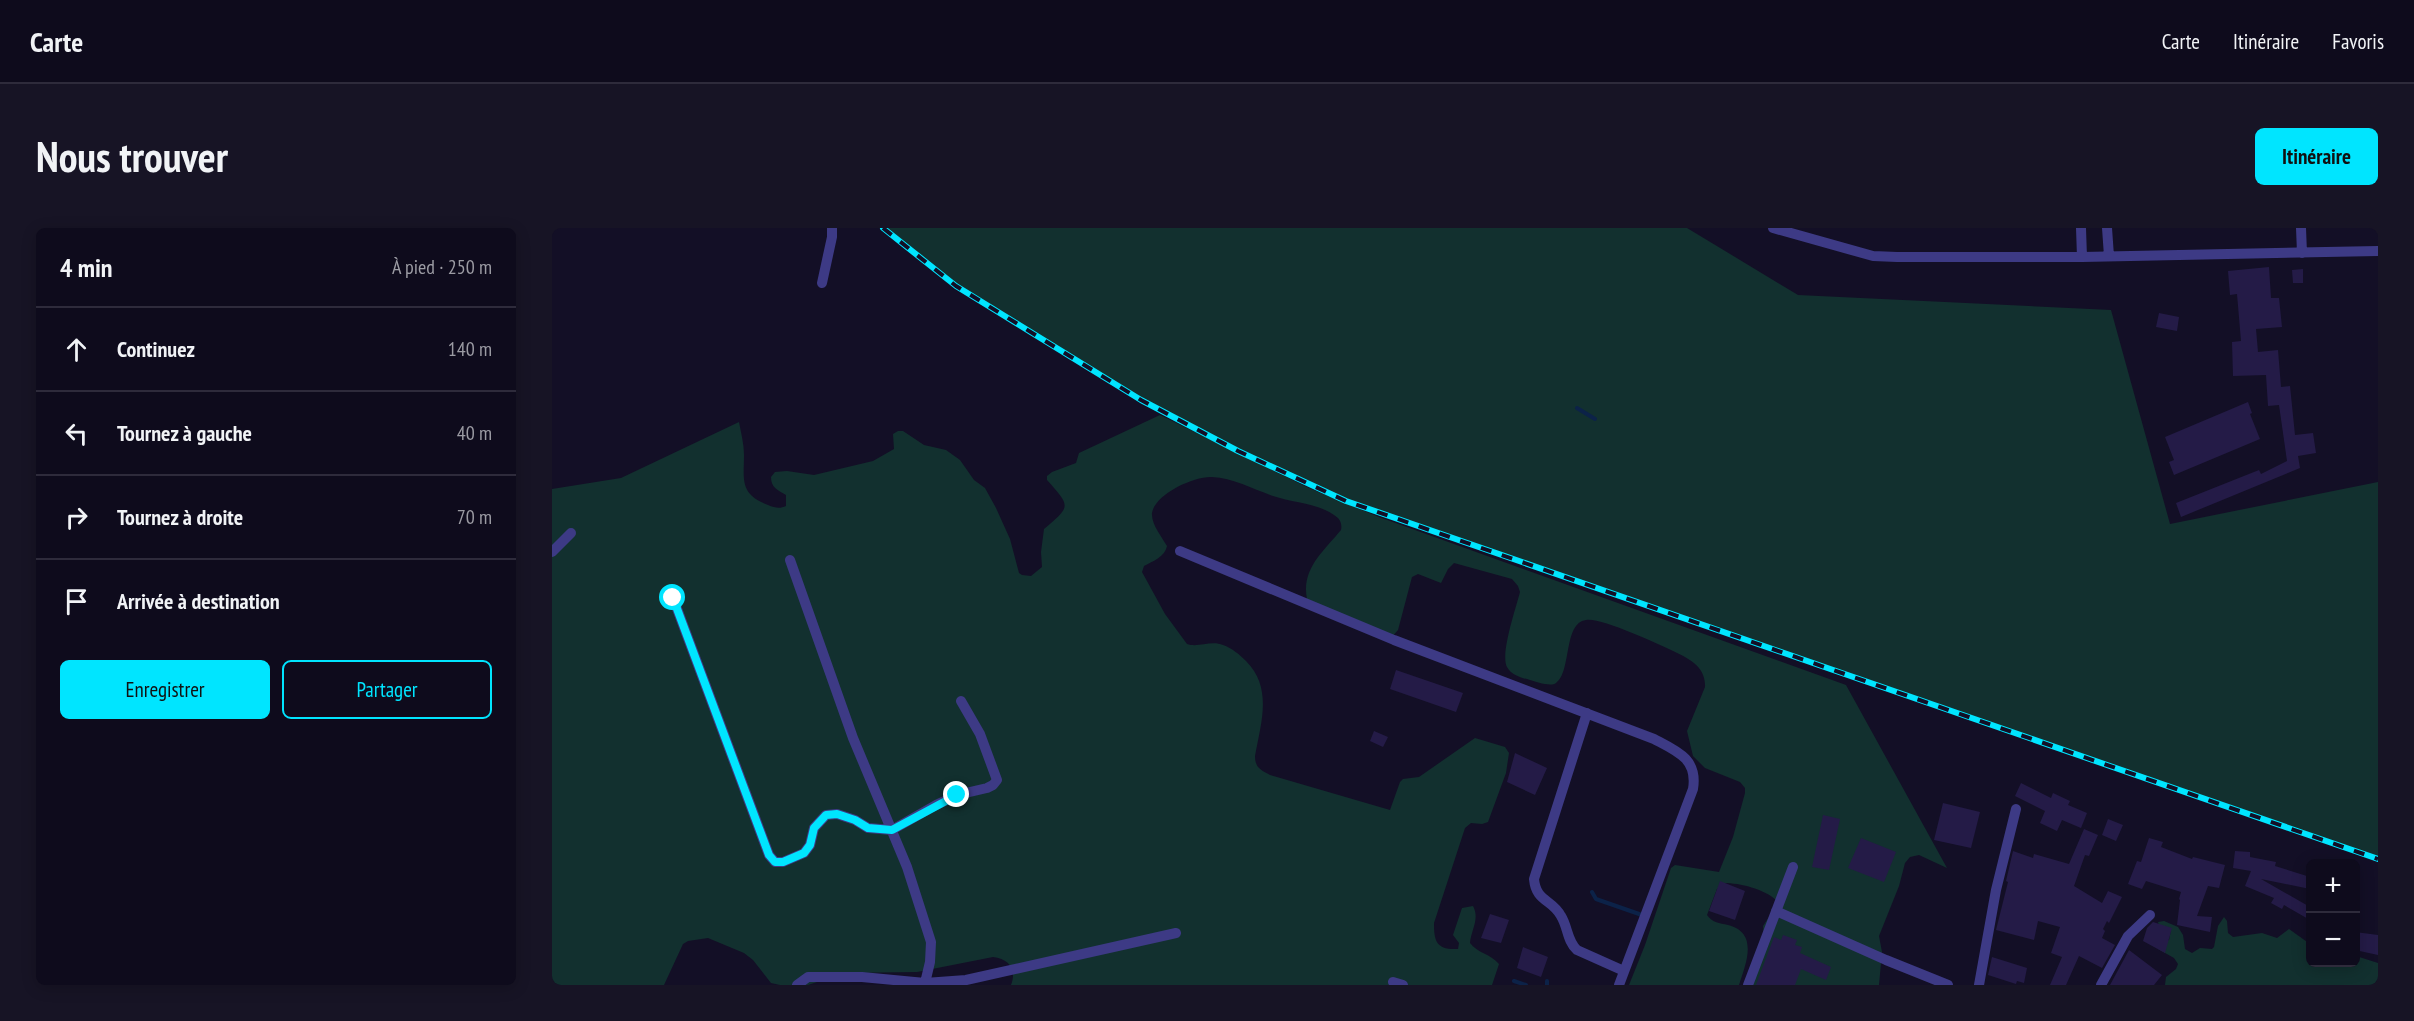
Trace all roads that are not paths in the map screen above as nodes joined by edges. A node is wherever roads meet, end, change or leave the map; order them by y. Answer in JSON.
{"nodes":[{"id":1,"x":832,"y":228,"type":"edge"},
{"id":2,"x":1773,"y":228,"type":"edge"},
{"id":3,"x":2081,"y":228,"type":"edge"},
{"id":4,"x":2107,"y":228,"type":"edge"},
{"id":5,"x":2301,"y":228,"type":"edge"},
{"id":6,"x":2378,"y":251,"type":"edge"},
{"id":7,"x":2302,"y":253,"type":"junction"},
{"id":8,"x":2109,"y":256,"type":"junction"},
{"id":9,"x":2082,"y":257,"type":"junction"},
{"id":10,"x":822,"y":283,"type":"dead end"},
{"id":11,"x":571,"y":533,"type":"dead end"},
{"id":12,"x":1180,"y":551,"type":"dead end"},
{"id":13,"x":552,"y":552,"type":"edge"},
{"id":14,"x":790,"y":560,"type":"dead end"},
{"id":15,"x":673,"y":598,"type":"dead end"},
{"id":16,"x":961,"y":701,"type":"dead end"},
{"id":17,"x":1587,"y":713,"type":"junction"},
{"id":18,"x":2016,"y":809,"type":"dead end"},
{"id":19,"x":892,"y":830,"type":"junction"},
{"id":20,"x":1792,"y":867,"type":"dead end"},
{"id":21,"x":1776,"y":911,"type":"junction"},
{"id":22,"x":2150,"y":915,"type":"dead end"},
{"id":23,"x":1176,"y":933,"type":"dead end"},
{"id":24,"x":1624,"y":971,"type":"junction"},
{"id":25,"x":862,"y":981,"type":"edge"},
{"id":26,"x":925,"y":983,"type":"junction"},
{"id":27,"x":967,"y":983,"type":"edge"},
{"id":28,"x":797,"y":985,"type":"edge"},
{"id":29,"x":1619,"y":985,"type":"edge"},
{"id":30,"x":1748,"y":985,"type":"edge"},
{"id":31,"x":1948,"y":985,"type":"edge"},
{"id":32,"x":1979,"y":985,"type":"edge"},
{"id":33,"x":2101,"y":985,"type":"edge"}],
"edges":[{"from":1,"to":10,"type":"street"},
{"from":2,"to":9,"type":"street"},
{"from":3,"to":9,"type":"street"},
{"from":4,"to":8,"type":"street"},
{"from":5,"to":7,"type":"street"},
{"from":6,"to":7,"type":"street"},
{"from":7,"to":8,"type":"street"},
{"from":8,"to":9,"type":"street"},
{"from":11,"to":13,"type":"street"},
{"from":12,"to":17,"type":"street"},
{"from":14,"to":19,"type":"street"},
{"from":15,"to":19,"type":"street"},
{"from":16,"to":19,"type":"street"},
{"from":17,"to":24,"type":"street"},
{"from":17,"to":24,"type":"street"},
{"from":18,"to":32,"type":"street"},
{"from":19,"to":26,"type":"street"},
{"from":20,"to":21,"type":"street"},
{"from":21,"to":30,"type":"street"},
{"from":21,"to":31,"type":"street"},
{"from":22,"to":33,"type":"street"},
{"from":23,"to":27,"type":"street"},
{"from":24,"to":29,"type":"street"},
{"from":25,"to":26,"type":"street"},
{"from":25,"to":28,"type":"street"},
{"from":26,"to":27,"type":"street"}]}
